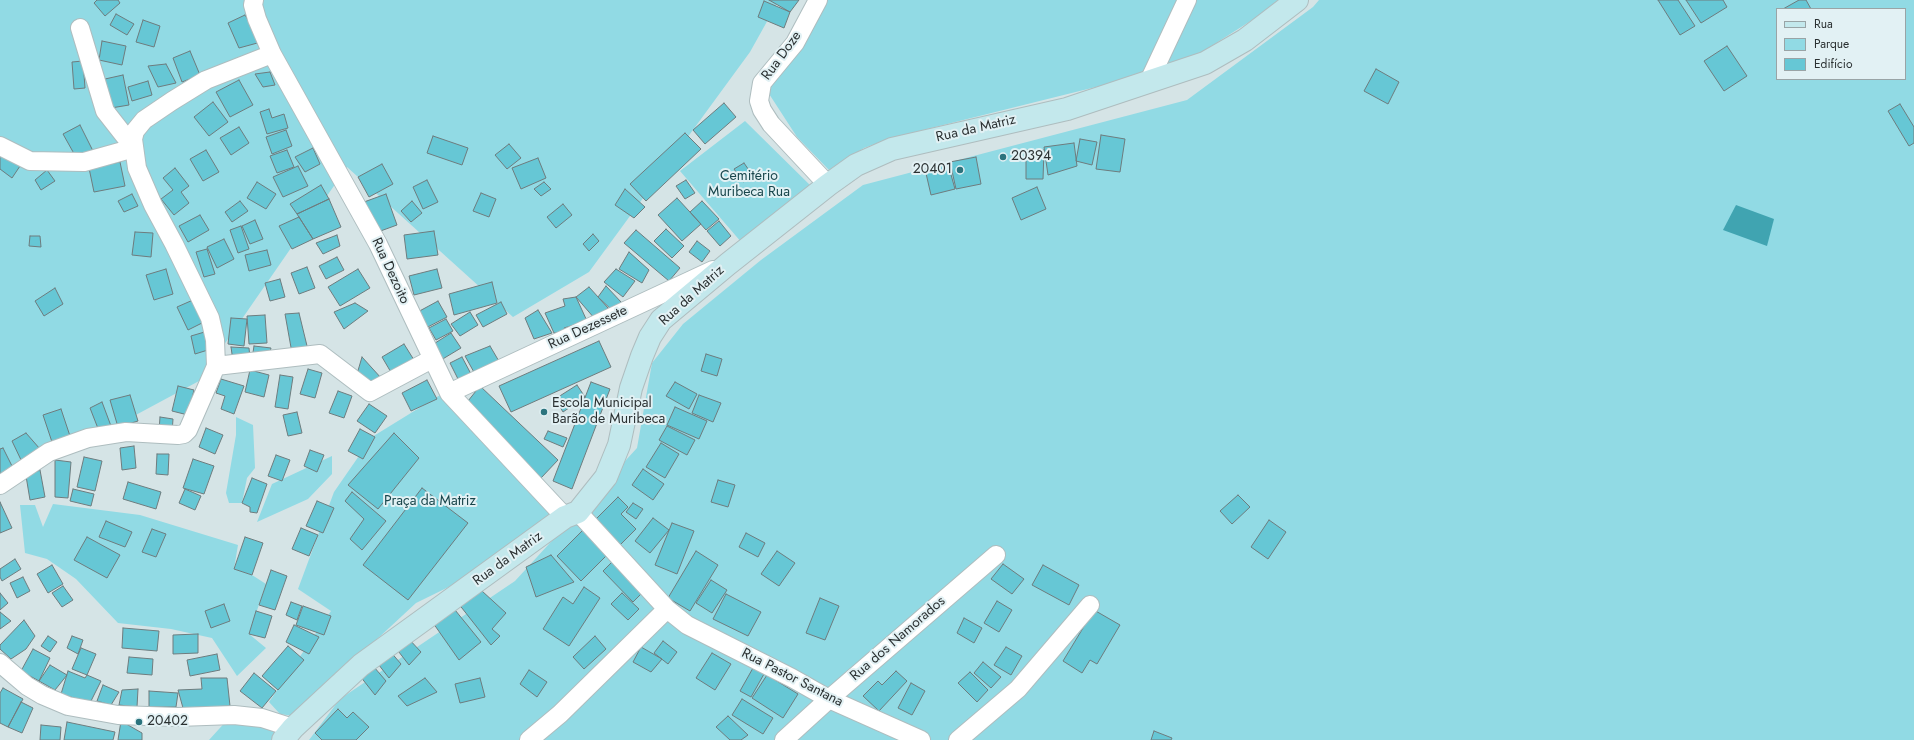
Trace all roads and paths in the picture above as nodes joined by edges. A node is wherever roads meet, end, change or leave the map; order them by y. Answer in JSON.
{"nodes":[{"id":1,"x":254,"y":0,"type":"edge"},
{"id":2,"x":818,"y":0,"type":"edge"},
{"id":3,"x":1187,"y":0,"type":"edge"},
{"id":4,"x":1297,"y":0,"type":"edge"},
{"id":5,"x":80,"y":28,"type":"dead end"},
{"id":6,"x":272,"y":54,"type":"junction"},
{"id":7,"x":1148,"y":83,"type":"junction"},
{"id":8,"x":0,"y":146,"type":"edge"},
{"id":9,"x":134,"y":148,"type":"junction"},
{"id":10,"x":828,"y":185,"type":"junction"},
{"id":11,"x":728,"y":264,"type":"junction"},
{"id":12,"x":432,"y":359,"type":"junction"},
{"id":13,"x":216,"y":366,"type":"junction"},
{"id":14,"x":449,"y":393,"type":"junction"},
{"id":15,"x":0,"y":485,"type":"edge"},
{"id":16,"x":572,"y":515,"type":"junction"},
{"id":17,"x":996,"y":555,"type":"dead end"},
{"id":18,"x":1090,"y":605,"type":"dead end"},
{"id":19,"x":667,"y":609,"type":"junction"},
{"id":20,"x":0,"y":663,"type":"edge"},
{"id":21,"x":829,"y":699,"type":"junction"},
{"id":22,"x":288,"y":734,"type":"edge"},
{"id":23,"x":529,"y":740,"type":"edge"},
{"id":24,"x":784,"y":740,"type":"edge"},
{"id":25,"x":921,"y":740,"type":"edge"},
{"id":26,"x":958,"y":740,"type":"edge"}],
"edges":[{"from":1,"to":6,"type":"street","name":"Rua Dezoito"},
{"from":2,"to":10,"type":"street","name":"Rua Doze"},
{"from":3,"to":7,"type":"street"},
{"from":4,"to":7,"type":"street","name":"Rua da Matriz"},
{"from":5,"to":9,"type":"street"},
{"from":6,"to":9,"type":"street"},
{"from":6,"to":12,"type":"street","name":"Rua Dezoito"},
{"from":7,"to":10,"type":"street","name":"Rua da Matriz"},
{"from":8,"to":9,"type":"street"},
{"from":9,"to":13,"type":"street"},
{"from":10,"to":11,"type":"street","name":"Rua da Matriz"},
{"from":11,"to":14,"type":"street","name":"Rua Dezessete"},
{"from":11,"to":16,"type":"street","name":"Rua da Matriz"},
{"from":12,"to":13,"type":"street"},
{"from":12,"to":14,"type":"street","name":"Rua Dezoito"},
{"from":13,"to":15,"type":"street"},
{"from":14,"to":16,"type":"street","name":"Rua Dezoito"},
{"from":16,"to":19,"type":"street","name":"Rua Pastor Santana"},
{"from":16,"to":22,"type":"street","name":"Rua da Matriz"},
{"from":17,"to":21,"type":"street","name":"Rua dos Namorados"},
{"from":18,"to":26,"type":"street"},
{"from":19,"to":21,"type":"street","name":"Rua Pastor Santana"},
{"from":19,"to":23,"type":"street"},
{"from":20,"to":22,"type":"street"},
{"from":21,"to":24,"type":"street","name":"Rua dos Namorados"},
{"from":21,"to":25,"type":"street","name":"Rua Pastor Santana"}]}
